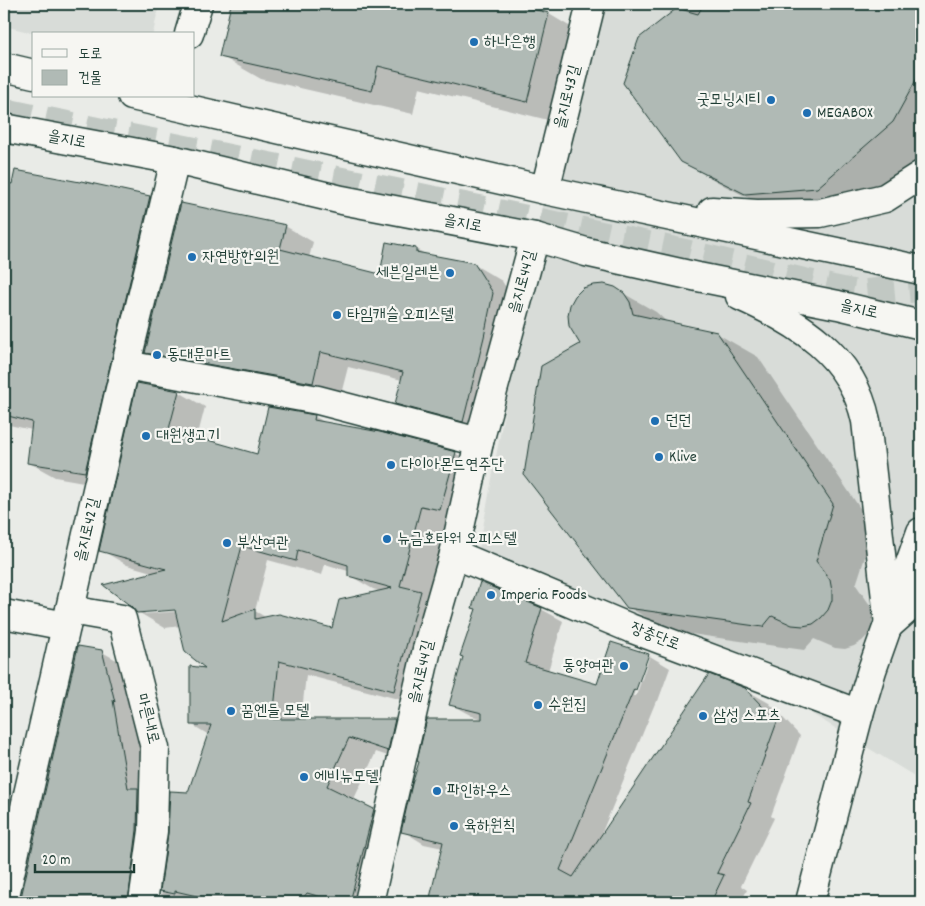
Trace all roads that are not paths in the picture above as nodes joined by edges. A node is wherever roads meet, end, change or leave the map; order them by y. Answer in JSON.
{"nodes":[{"id":1,"x":198,"y":4,"type":"edge"},
{"id":2,"x":590,"y":4,"type":"edge"},
{"id":3,"x":190,"y":32,"type":"edge"},
{"id":4,"x":4,"y":67,"type":"edge"},
{"id":5,"x":32,"y":74,"type":"edge"},
{"id":6,"x":150,"y":98,"type":"edge"},
{"id":7,"x":168,"y":100,"type":"edge"},
{"id":8,"x":4,"y":128,"type":"edge"},
{"id":9,"x":175,"y":160,"type":"junction"},
{"id":10,"x":921,"y":175,"type":"edge"},
{"id":11,"x":545,"y":190,"type":"junction"},
{"id":12,"x":606,"y":203,"type":"junction"},
{"id":13,"x":535,"y":237,"type":"junction"},
{"id":14,"x":921,"y":270,"type":"edge"},
{"id":15,"x":698,"y":277,"type":"junction"},
{"id":16,"x":921,"y":325,"type":"edge"},
{"id":17,"x":126,"y":365,"type":"junction"},
{"id":18,"x":479,"y":442,"type":"junction"},
{"id":19,"x":921,"y":532,"type":"edge"},
{"id":20,"x":454,"y":554,"type":"junction"},
{"id":21,"x":921,"y":597,"type":"edge"},
{"id":22,"x":4,"y":614,"type":"edge"},
{"id":23,"x":68,"y":618,"type":"junction"},
{"id":24,"x":889,"y":625,"type":"junction"},
{"id":25,"x":859,"y":714,"type":"junction"},
{"id":26,"x":4,"y":900,"type":"edge"},
{"id":27,"x":143,"y":902,"type":"edge"},
{"id":28,"x":369,"y":902,"type":"edge"},
{"id":29,"x":810,"y":902,"type":"edge"}],
"edges":[{"from":1,"to":3,"type":"main road"},
{"from":2,"to":11,"type":"main road","name":"을지로43길"},
{"from":4,"to":5,"type":"main road"},
{"from":6,"to":7,"type":"main road"},
{"from":7,"to":11,"type":"main road"},
{"from":8,"to":9,"type":"main road","name":"을지로"},
{"from":9,"to":13,"type":"main road","name":"을지로"},
{"from":9,"to":17,"type":"main road","name":"을지로42길"},
{"from":10,"to":12,"type":"main road"},
{"from":11,"to":12,"type":"main road"},
{"from":12,"to":14,"type":"main road"},
{"from":13,"to":15,"type":"main road","name":"을지로"},
{"from":13,"to":18,"type":"main road","name":"을지로44길"},
{"from":15,"to":16,"type":"main road","name":"을지로"},
{"from":15,"to":24,"type":"main road"},
{"from":17,"to":18,"type":"main road"},
{"from":17,"to":23,"type":"main road","name":"을지로42길"},
{"from":18,"to":20,"type":"main road","name":"을지로44길"},
{"from":19,"to":24,"type":"main road"},
{"from":20,"to":25,"type":"main road","name":"장충단로"},
{"from":20,"to":28,"type":"main road","name":"을지로44길"},
{"from":21,"to":24,"type":"main road"},
{"from":22,"to":23,"type":"main road"},
{"from":23,"to":26,"type":"main road","name":"을지로42길"},
{"from":23,"to":27,"type":"main road","name":"마른내로"},
{"from":24,"to":25,"type":"main road"},
{"from":25,"to":29,"type":"main road"}]}
